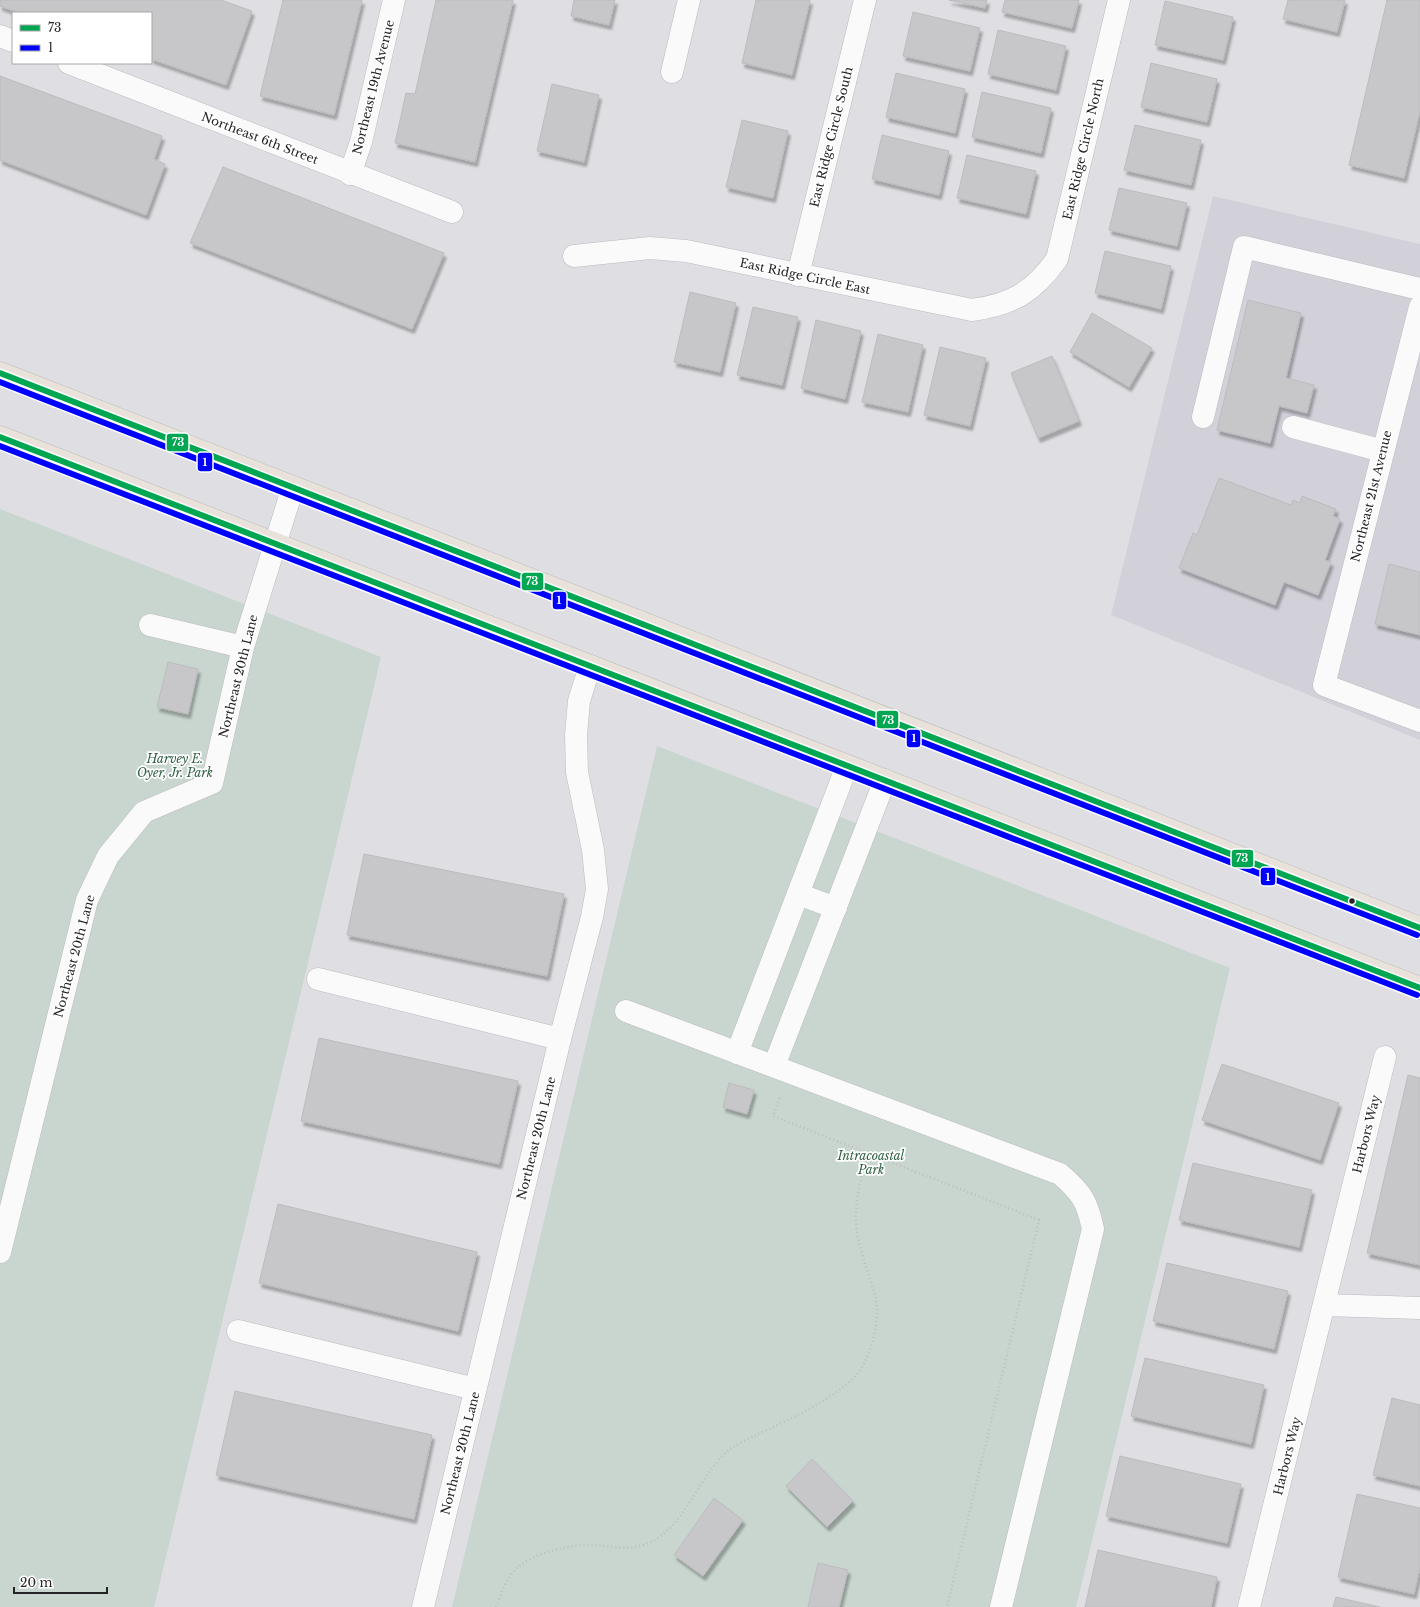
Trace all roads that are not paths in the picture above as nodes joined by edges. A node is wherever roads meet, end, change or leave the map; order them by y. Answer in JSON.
{"nodes":[{"id":1,"x":394,"y":0,"type":"edge"},
{"id":2,"x":689,"y":0,"type":"edge"},
{"id":3,"x":865,"y":0,"type":"edge"},
{"id":4,"x":1119,"y":0,"type":"edge"},
{"id":5,"x":0,"y":36,"type":"edge"},
{"id":6,"x":12,"y":41,"type":"edge"},
{"id":7,"x":72,"y":64,"type":"edge"},
{"id":8,"x":672,"y":72,"type":"dead end"},
{"id":9,"x":350,"y":174,"type":"junction"},
{"id":10,"x":452,"y":212,"type":"dead end"},
{"id":11,"x":574,"y":256,"type":"dead end"},
{"id":12,"x":798,"y":274,"type":"junction"},
{"id":13,"x":1031,"y":288,"type":"joint"},
{"id":14,"x":1420,"y":289,"type":"edge"},
{"id":15,"x":1420,"y":307,"type":"edge"},
{"id":16,"x":0,"y":373,"type":"edge"},
{"id":17,"x":1203,"y":417,"type":"dead end"},
{"id":18,"x":1293,"y":428,"type":"dead end"},
{"id":19,"x":0,"y":437,"type":"edge"},
{"id":20,"x":1383,"y":451,"type":"junction"},
{"id":21,"x":293,"y":487,"type":"junction"},
{"id":22,"x":274,"y":543,"type":"junction"},
{"id":23,"x":150,"y":625,"type":"dead end"},
{"id":24,"x":243,"y":647,"type":"junction"},
{"id":25,"x":590,"y":666,"type":"junction"},
{"id":26,"x":1420,"y":721,"type":"edge"},
{"id":27,"x":847,"y":766,"type":"junction"},
{"id":28,"x":885,"y":780,"type":"junction"},
{"id":29,"x":798,"y":894,"type":"junction"},
{"id":30,"x":836,"y":908,"type":"junction"},
{"id":31,"x":1420,"y":928,"type":"edge"},
{"id":32,"x":318,"y":979,"type":"dead end"},
{"id":33,"x":1420,"y":988,"type":"edge"},
{"id":34,"x":626,"y":1011,"type":"dead end"},
{"id":35,"x":560,"y":1039,"type":"junction"},
{"id":36,"x":738,"y":1053,"type":"junction"},
{"id":37,"x":1385,"y":1057,"type":"dead end"},
{"id":38,"x":774,"y":1066,"type":"junction"},
{"id":39,"x":0,"y":1252,"type":"edge"},
{"id":40,"x":1324,"y":1305,"type":"junction"},
{"id":41,"x":1420,"y":1308,"type":"edge"},
{"id":42,"x":238,"y":1331,"type":"dead end"},
{"id":43,"x":475,"y":1389,"type":"junction"},
{"id":44,"x":423,"y":1607,"type":"edge"},
{"id":45,"x":1001,"y":1607,"type":"edge"},
{"id":46,"x":1249,"y":1607,"type":"edge"}],
"edges":[{"from":1,"to":9,"type":"street","name":"Northeast 19th Avenue"},
{"from":2,"to":8,"type":"street"},
{"from":3,"to":12,"type":"street","name":"East Ridge Circle South"},
{"from":4,"to":13,"type":"street","name":"East Ridge Circle North"},
{"from":5,"to":6,"type":"street"},
{"from":7,"to":9,"type":"street","name":"Northeast 6th Street"},
{"from":9,"to":10,"type":"street","name":"Northeast 6th Street"},
{"from":11,"to":12,"type":"street","name":"East Ridge Circle East"},
{"from":12,"to":13,"type":"street","name":"East Ridge Circle East"},
{"from":14,"to":17,"type":"street"},
{"from":15,"to":20,"type":"street","name":"Northeast 21st Avenue"},
{"from":16,"to":21,"type":"main road"},
{"from":18,"to":20,"type":"street"},
{"from":19,"to":22,"type":"main road"},
{"from":20,"to":26,"type":"street","name":"Northeast 21st Avenue"},
{"from":21,"to":22,"type":"street","name":"Northeast 20th Lane"},
{"from":21,"to":31,"type":"main road"},
{"from":22,"to":24,"type":"street","name":"Northeast 20th Lane"},
{"from":22,"to":25,"type":"main road"},
{"from":23,"to":24,"type":"street"},
{"from":24,"to":39,"type":"street","name":"Northeast 20th Lane"},
{"from":25,"to":27,"type":"main road"},
{"from":25,"to":35,"type":"street","name":"Northeast 20th Lane"},
{"from":27,"to":28,"type":"main road"},
{"from":27,"to":29,"type":"street"},
{"from":28,"to":30,"type":"street"},
{"from":28,"to":33,"type":"main road"},
{"from":29,"to":30,"type":"street"},
{"from":29,"to":36,"type":"street"},
{"from":30,"to":38,"type":"street"},
{"from":32,"to":35,"type":"street"},
{"from":34,"to":36,"type":"street"},
{"from":35,"to":43,"type":"street","name":"Northeast 20th Lane"},
{"from":36,"to":38,"type":"street"},
{"from":37,"to":40,"type":"street","name":"Harbors Way"},
{"from":38,"to":45,"type":"street"},
{"from":40,"to":41,"type":"street"},
{"from":40,"to":46,"type":"street","name":"Harbors Way"},
{"from":42,"to":43,"type":"street"},
{"from":43,"to":44,"type":"street","name":"Northeast 20th Lane"}]}
